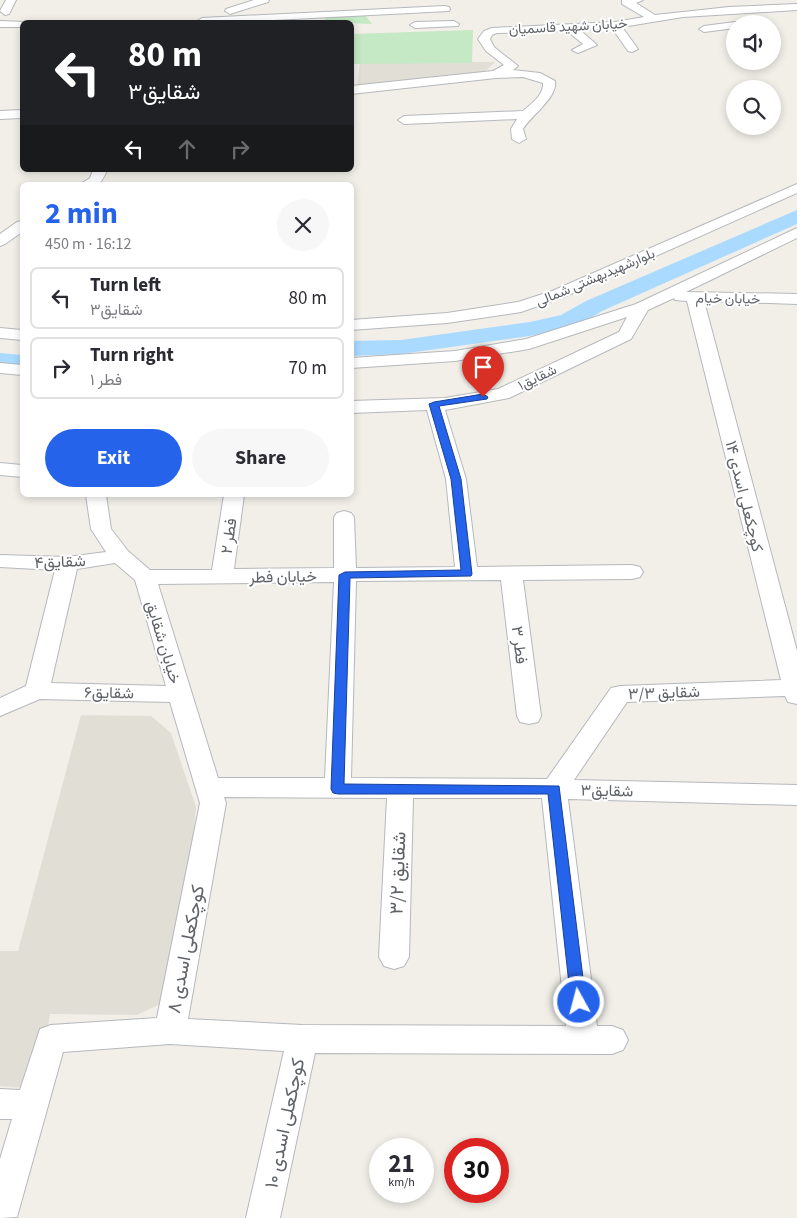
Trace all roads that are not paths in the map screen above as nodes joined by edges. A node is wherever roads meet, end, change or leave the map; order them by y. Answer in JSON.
{"nodes":[{"id":1,"x":11,"y":0,"type":"edge"},
{"id":2,"x":264,"y":0,"type":"edge"},
{"id":3,"x":638,"y":0,"type":"edge"},
{"id":4,"x":797,"y":7,"type":"edge"},
{"id":5,"x":729,"y":10,"type":"junction"},
{"id":6,"x":5,"y":12,"type":"dead end"},
{"id":7,"x":733,"y":15,"type":"edge"},
{"id":8,"x":654,"y":18,"type":"junction"},
{"id":9,"x":202,"y":19,"type":"edge"},
{"id":10,"x":0,"y":24,"type":"edge"},
{"id":11,"x":20,"y":24,"type":"edge"},
{"id":12,"x":615,"y":25,"type":"junction"},
{"id":13,"x":726,"y":25,"type":"edge"},
{"id":14,"x":408,"y":26,"type":"dead end"},
{"id":15,"x":570,"y":28,"type":"junction"},
{"id":16,"x":704,"y":29,"type":"dead end"},
{"id":17,"x":632,"y":49,"type":"dead end"},
{"id":18,"x":578,"y":50,"type":"dead end"},
{"id":19,"x":496,"y":74,"type":"junction"},
{"id":20,"x":354,"y":90,"type":"edge"},
{"id":21,"x":20,"y":114,"type":"edge"},
{"id":22,"x":526,"y":114,"type":"junction"},
{"id":23,"x":0,"y":115,"type":"edge"},
{"id":24,"x":404,"y":120,"type":"dead end"},
{"id":25,"x":519,"y":139,"type":"dead end"},
{"id":26,"x":99,"y":172,"type":"edge"},
{"id":27,"x":92,"y":182,"type":"edge"},
{"id":28,"x":797,"y":188,"type":"edge"},
{"id":29,"x":20,"y":226,"type":"edge"},
{"id":30,"x":797,"y":232,"type":"edge"},
{"id":31,"x":0,"y":241,"type":"edge"},
{"id":32,"x":694,"y":296,"type":"junction"},
{"id":33,"x":797,"y":299,"type":"edge"},
{"id":34,"x":659,"y":300,"type":"junction"},
{"id":35,"x":642,"y":307,"type":"junction"},
{"id":36,"x":354,"y":325,"type":"edge"},
{"id":37,"x":0,"y":334,"type":"edge"},
{"id":38,"x":20,"y":335,"type":"edge"},
{"id":39,"x":354,"y":363,"type":"edge"},
{"id":40,"x":0,"y":368,"type":"edge"},
{"id":41,"x":20,"y":370,"type":"edge"},
{"id":42,"x":434,"y":404,"type":"junction"},
{"id":43,"x":354,"y":407,"type":"edge"},
{"id":44,"x":0,"y":469,"type":"edge"},
{"id":45,"x":20,"y":471,"type":"edge"},
{"id":46,"x":96,"y":497,"type":"edge"},
{"id":47,"x":234,"y":497,"type":"edge"},
{"id":48,"x":344,"y":517,"type":"dead end"},
{"id":49,"x":120,"y":556,"type":"junction"},
{"id":50,"x":0,"y":561,"type":"edge"},
{"id":51,"x":67,"y":564,"type":"junction"},
{"id":52,"x":632,"y":572,"type":"dead end"},
{"id":53,"x":511,"y":573,"type":"junction"},
{"id":54,"x":467,"y":574,"type":"junction"},
{"id":55,"x":345,"y":575,"type":"junction"},
{"id":56,"x":222,"y":576,"type":"junction"},
{"id":57,"x":145,"y":577,"type":"junction"},
{"id":58,"x":789,"y":640,"type":"edge"},
{"id":59,"x":37,"y":691,"type":"junction"},
{"id":60,"x":796,"y":692,"type":"edge"},
{"id":61,"x":180,"y":694,"type":"junction"},
{"id":62,"x":0,"y":708,"type":"edge"},
{"id":63,"x":529,"y":716,"type":"dead end"},
{"id":64,"x":338,"y":789,"type":"junction"},
{"id":65,"x":554,"y":789,"type":"junction"},
{"id":66,"x":400,"y":790,"type":"junction"},
{"id":67,"x":210,"y":795,"type":"junction"},
{"id":68,"x":797,"y":795,"type":"edge"},
{"id":69,"x":394,"y":957,"type":"dead end"},
{"id":70,"x":170,"y":1031,"type":"junction"},
{"id":71,"x":302,"y":1039,"type":"junction"},
{"id":72,"x":0,"y":1104,"type":"edge"},
{"id":73,"x":32,"y":1105,"type":"junction"},
{"id":74,"x":0,"y":1217,"type":"edge"},
{"id":75,"x":263,"y":1218,"type":"edge"}],
"edges":[{"from":1,"to":6,"type":"street"},
{"from":2,"to":9,"type":"street"},
{"from":3,"to":8,"type":"street"},
{"from":4,"to":5,"type":"street","name":"خیابان شهید قاسمیان"},
{"from":5,"to":7,"type":"street"},
{"from":5,"to":8,"type":"street","name":"خیابان شهید قاسمیان"},
{"from":8,"to":12,"type":"street","name":"خیابان شهید قاسمیان"},
{"from":9,"to":14,"type":"street"},
{"from":10,"to":11,"type":"street"},
{"from":12,"to":15,"type":"street","name":"خیابان شهید قاسمیان"},
{"from":12,"to":17,"type":"street"},
{"from":13,"to":16,"type":"street"},
{"from":15,"to":18,"type":"street"},
{"from":15,"to":19,"type":"street","name":"خیابان شهید قاسمیان"},
{"from":19,"to":20,"type":"street"},
{"from":19,"to":22,"type":"street"},
{"from":21,"to":23,"type":"street"},
{"from":22,"to":24,"type":"street"},
{"from":22,"to":25,"type":"street"},
{"from":26,"to":27,"type":"street"},
{"from":28,"to":36,"type":"street","name":"بلوارشهیدبهشتی شمالی"},
{"from":29,"to":31,"type":"street"},
{"from":30,"to":34,"type":"street"},
{"from":32,"to":33,"type":"street","name":"خیابان خیام"},
{"from":32,"to":34,"type":"street","name":"خیابان خیام"},
{"from":32,"to":58,"type":"street","name":"کوچکعلی اسدی ۱۴"},
{"from":34,"to":35,"type":"street"},
{"from":35,"to":39,"type":"street"},
{"from":35,"to":42,"type":"street","name":"شقایق۱"},
{"from":37,"to":38,"type":"street"},
{"from":40,"to":41,"type":"street"},
{"from":42,"to":43,"type":"street","name":"شقایق۱"},
{"from":42,"to":54,"type":"street"},
{"from":44,"to":45,"type":"street"},
{"from":46,"to":49,"type":"street"},
{"from":47,"to":56,"type":"street","name":"فطر ۲"},
{"from":48,"to":55,"type":"street"},
{"from":49,"to":51,"type":"street","name":"شقایق۴"},
{"from":49,"to":57,"type":"street"},
{"from":50,"to":51,"type":"street","name":"شقایق۴"},
{"from":51,"to":59,"type":"street"},
{"from":52,"to":53,"type":"street","name":"خیابان فطر"},
{"from":53,"to":54,"type":"street","name":"خیابان فطر"},
{"from":53,"to":63,"type":"street","name":"فطر ۳"},
{"from":54,"to":55,"type":"street","name":"خیابان فطر"},
{"from":55,"to":56,"type":"street","name":"خیابان فطر"},
{"from":55,"to":64,"type":"street"},
{"from":56,"to":57,"type":"street","name":"خیابان فطر"},
{"from":57,"to":61,"type":"street","name":"خیابان شقایق"},
{"from":58,"to":60,"type":"street","name":"کوچکعلی اسدی ۱۴"},
{"from":59,"to":61,"type":"street","name":"شقایق۶"},
{"from":59,"to":62,"type":"street"},
{"from":60,"to":65,"type":"street","name":"شقایق ۳/۳"},
{"from":61,"to":67,"type":"street","name":"خیابان شقایق"},
{"from":64,"to":66,"type":"street","name":"شقایق۳"},
{"from":64,"to":67,"type":"street","name":"شقایق۳"},
{"from":65,"to":66,"type":"street","name":"شقایق۳"},
{"from":65,"to":68,"type":"street","name":"شقایق۳"},
{"from":65,"to":71,"type":"street"},
{"from":66,"to":69,"type":"street","name":"شقایق ۳/۲"},
{"from":67,"to":70,"type":"street","name":"کوچکعلی اسدی ۸"},
{"from":70,"to":71,"type":"street","name":"کوچکعلی اسدی ۱۰"},
{"from":70,"to":73,"type":"street","name":"کوچکعلی اسدی ۸"},
{"from":71,"to":75,"type":"street","name":"کوچکعلی اسدی ۱۰"},
{"from":72,"to":73,"type":"street"},
{"from":73,"to":74,"type":"street","name":"کوچکعلی اسدی ۸"}]}
